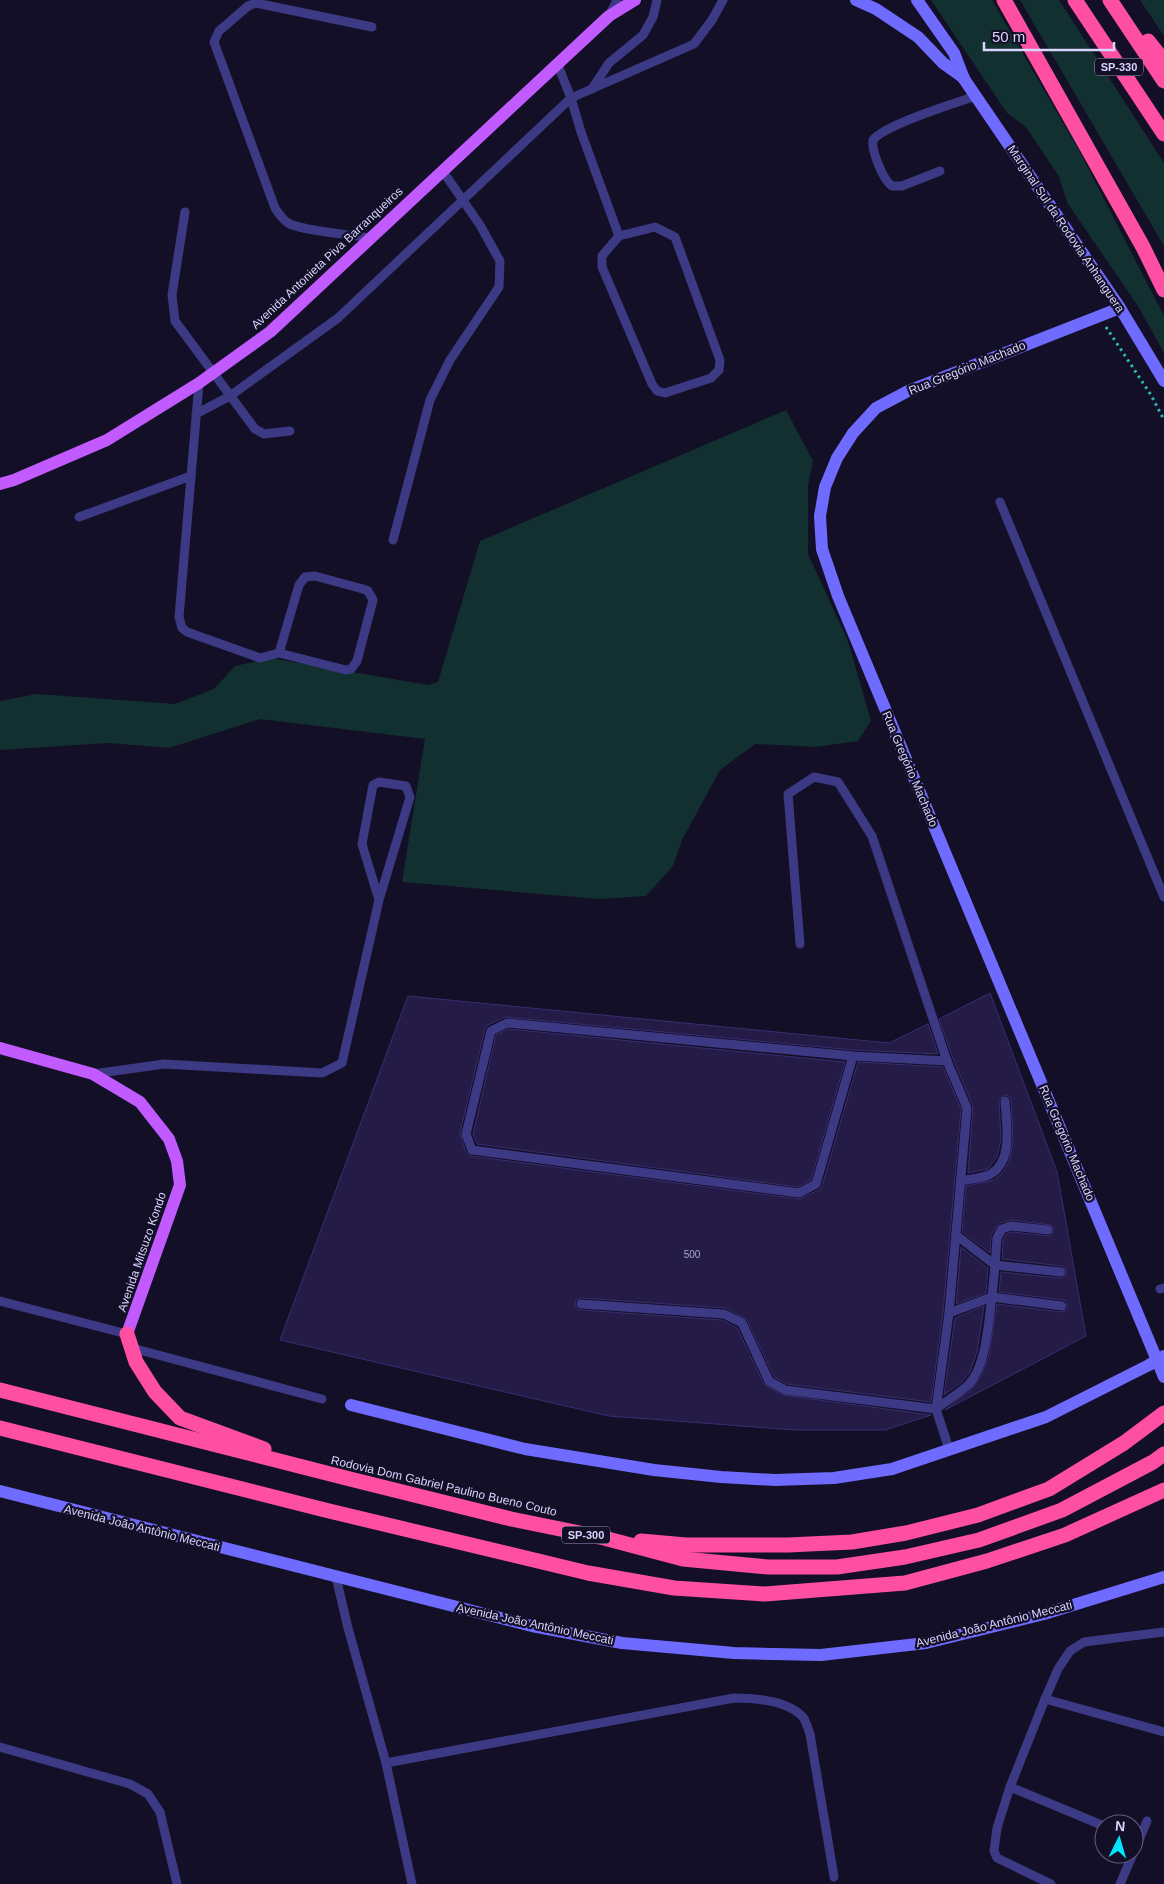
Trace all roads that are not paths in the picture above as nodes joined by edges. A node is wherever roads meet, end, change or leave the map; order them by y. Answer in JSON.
{"nodes":[{"id":1,"x":617,"y":0,"type":"edge"},
{"id":2,"x":635,"y":0,"type":"edge"},
{"id":3,"x":657,"y":0,"type":"edge"},
{"id":4,"x":723,"y":0,"type":"edge"},
{"id":5,"x":856,"y":0,"type":"edge"},
{"id":6,"x":918,"y":0,"type":"edge"},
{"id":7,"x":1004,"y":0,"type":"edge"},
{"id":8,"x":1075,"y":0,"type":"edge"},
{"id":9,"x":1110,"y":0,"type":"edge"},
{"id":10,"x":1116,"y":0,"type":"edge"},
{"id":11,"x":609,"y":16,"type":"junction"},
{"id":12,"x":372,"y":27,"type":"dead end"},
{"id":13,"x":1164,"y":61,"type":"edge"},
{"id":14,"x":557,"y":64,"type":"junction"},
{"id":15,"x":964,"y":78,"type":"junction"},
{"id":16,"x":1164,"y":81,"type":"edge"},
{"id":17,"x":592,"y":89,"type":"junction"},
{"id":18,"x":976,"y":96,"type":"junction"},
{"id":19,"x":571,"y":98,"type":"junction"},
{"id":20,"x":1164,"y":134,"type":"edge"},
{"id":21,"x":442,"y":170,"type":"junction"},
{"id":22,"x":940,"y":171,"type":"dead end"},
{"id":23,"x":464,"y":200,"type":"junction"},
{"id":24,"x":185,"y":212,"type":"dead end"},
{"id":25,"x":619,"y":236,"type":"junction"},
{"id":26,"x":371,"y":238,"type":"junction"},
{"id":27,"x":1143,"y":247,"type":"junction"},
{"id":28,"x":1164,"y":282,"type":"edge"},
{"id":29,"x":1164,"y":290,"type":"edge"},
{"id":30,"x":1120,"y":308,"type":"junction"},
{"id":31,"x":214,"y":372,"type":"junction"},
{"id":32,"x":1164,"y":381,"type":"edge"},
{"id":33,"x":199,"y":383,"type":"junction"},
{"id":34,"x":230,"y":396,"type":"junction"},
{"id":35,"x":196,"y":414,"type":"junction"},
{"id":36,"x":290,"y":431,"type":"dead end"},
{"id":37,"x":191,"y":476,"type":"junction"},
{"id":38,"x":0,"y":484,"type":"edge"},
{"id":39,"x":1000,"y":502,"type":"dead end"},
{"id":40,"x":79,"y":517,"type":"dead end"},
{"id":41,"x":393,"y":540,"type":"dead end"},
{"id":42,"x":279,"y":653,"type":"junction"},
{"id":43,"x":1164,"y":897,"type":"edge"},
{"id":44,"x":379,"y":900,"type":"junction"},
{"id":45,"x":800,"y":944,"type":"dead end"},
{"id":46,"x":0,"y":1048,"type":"edge"},
{"id":47,"x":852,"y":1056,"type":"junction"},
{"id":48,"x":947,"y":1061,"type":"junction"},
{"id":49,"x":92,"y":1074,"type":"junction"},
{"id":50,"x":1005,"y":1100,"type":"dead end"},
{"id":51,"x":961,"y":1181,"type":"junction"},
{"id":52,"x":1048,"y":1230,"type":"dead end"},
{"id":53,"x":956,"y":1235,"type":"junction"},
{"id":54,"x":995,"y":1265,"type":"junction"},
{"id":55,"x":1061,"y":1272,"type":"dead end"},
{"id":56,"x":992,"y":1297,"type":"junction"},
{"id":57,"x":0,"y":1301,"type":"edge"},
{"id":58,"x":581,"y":1304,"type":"dead end"},
{"id":59,"x":1062,"y":1306,"type":"dead end"},
{"id":60,"x":949,"y":1313,"type":"junction"},
{"id":61,"x":129,"y":1341,"type":"junction"},
{"id":62,"x":1164,"y":1356,"type":"edge"},
{"id":63,"x":1164,"y":1377,"type":"edge"},
{"id":64,"x":0,"y":1390,"type":"edge"},
{"id":65,"x":322,"y":1399,"type":"dead end"},
{"id":66,"x":351,"y":1405,"type":"dead end"},
{"id":67,"x":936,"y":1409,"type":"junction"},
{"id":68,"x":1164,"y":1412,"type":"edge"},
{"id":69,"x":0,"y":1428,"type":"edge"},
{"id":70,"x":949,"y":1450,"type":"junction"},
{"id":71,"x":1164,"y":1454,"type":"edge"},
{"id":72,"x":346,"y":1478,"type":"junction"},
{"id":73,"x":1164,"y":1490,"type":"edge"},
{"id":74,"x":0,"y":1491,"type":"edge"},
{"id":75,"x":604,"y":1538,"type":"junction"},
{"id":76,"x":1164,"y":1577,"type":"edge"},
{"id":77,"x":336,"y":1578,"type":"junction"},
{"id":78,"x":1164,"y":1632,"type":"edge"},
{"id":79,"x":1045,"y":1699,"type":"junction"},
{"id":80,"x":1164,"y":1732,"type":"edge"},
{"id":81,"x":0,"y":1747,"type":"edge"},
{"id":82,"x":386,"y":1763,"type":"junction"},
{"id":83,"x":1010,"y":1787,"type":"junction"},
{"id":84,"x":1147,"y":1821,"type":"dead end"},
{"id":85,"x":1094,"y":1822,"type":"edge"},
{"id":86,"x":1144,"y":1826,"type":"edge"},
{"id":87,"x":1129,"y":1864,"type":"edge"},
{"id":88,"x":834,"y":1877,"type":"dead end"},
{"id":89,"x":177,"y":1884,"type":"edge"},
{"id":90,"x":412,"y":1884,"type":"edge"},
{"id":91,"x":1051,"y":1884,"type":"edge"},
{"id":92,"x":1120,"y":1884,"type":"edge"}],
"edges":[{"from":1,"to":11,"type":"lane"},
{"from":2,"to":11,"type":"main road","name":"Avenida Antonieta Piva Barranqueiros"},
{"from":3,"to":17,"type":"lane"},
{"from":4,"to":17,"type":"lane"},
{"from":5,"to":15,"type":"main road","name":"Marginal Sul da Rodovia Anhanguera"},
{"from":6,"to":15,"type":"main road","name":"Marginal Sul da Rodovia Anhanguera"},
{"from":7,"to":27,"type":"highway"},
{"from":8,"to":20,"type":"highway","number":"SP-330"},
{"from":9,"to":16,"type":"highway","number":"SP-330"},
{"from":10,"to":13,"type":"highway"},
{"from":11,"to":14,"type":"main road","name":"Avenida Antonieta Piva Barranqueiros"},
{"from":12,"to":26,"type":"lane"},
{"from":14,"to":19,"type":"lane"},
{"from":14,"to":21,"type":"main road","name":"Avenida Antonieta Piva Barranqueiros"},
{"from":15,"to":18,"type":"main road","name":"Marginal Sul da Rodovia Anhanguera"},
{"from":17,"to":19,"type":"lane"},
{"from":18,"to":22,"type":"lane"},
{"from":18,"to":30,"type":"main road","name":"Marginal Sul da Rodovia Anhanguera"},
{"from":19,"to":23,"type":"lane"},
{"from":19,"to":25,"type":"lane"},
{"from":21,"to":23,"type":"lane"},
{"from":21,"to":26,"type":"main road","name":"Avenida Antonieta Piva Barranqueiros"},
{"from":23,"to":34,"type":"lane"},
{"from":23,"to":41,"type":"lane"},
{"from":24,"to":31,"type":"lane"},
{"from":25,"to":25,"type":"lane"},
{"from":26,"to":31,"type":"main road","name":"Avenida Antonieta Piva Barranqueiros"},
{"from":27,"to":28,"type":"highway"},
{"from":27,"to":29,"type":"highway"},
{"from":30,"to":32,"type":"main road","name":"Marginal Sul da Rodovia Anhanguera"},
{"from":30,"to":63,"type":"main road","name":"Rua Gregório Machado"},
{"from":31,"to":33,"type":"main road","name":"Avenida Antonieta Piva Barranqueiros"},
{"from":31,"to":34,"type":"lane"},
{"from":33,"to":35,"type":"lane"},
{"from":33,"to":38,"type":"main road","name":"Avenida Antonieta Piva Barranqueiros"},
{"from":34,"to":35,"type":"lane"},
{"from":34,"to":36,"type":"lane"},
{"from":35,"to":37,"type":"lane"},
{"from":37,"to":40,"type":"lane"},
{"from":37,"to":42,"type":"lane"},
{"from":39,"to":43,"type":"lane"},
{"from":42,"to":42,"type":"lane"},
{"from":44,"to":44,"type":"lane"},
{"from":44,"to":49,"type":"lane"},
{"from":45,"to":48,"type":"lane"},
{"from":46,"to":49,"type":"main road","name":"Avenida Mitsuzo Kondo"},
{"from":47,"to":47,"type":"lane"},
{"from":47,"to":48,"type":"lane"},
{"from":48,"to":51,"type":"lane"},
{"from":49,"to":61,"type":"main road","name":"Avenida Mitsuzo Kondo"},
{"from":50,"to":51,"type":"lane"},
{"from":51,"to":53,"type":"lane"},
{"from":52,"to":54,"type":"lane"},
{"from":53,"to":54,"type":"lane"},
{"from":53,"to":60,"type":"lane"},
{"from":54,"to":55,"type":"lane"},
{"from":54,"to":56,"type":"lane"},
{"from":56,"to":59,"type":"lane"},
{"from":56,"to":60,"type":"lane"},
{"from":56,"to":67,"type":"lane"},
{"from":57,"to":61,"type":"lane"},
{"from":58,"to":67,"type":"lane"},
{"from":60,"to":67,"type":"lane"},
{"from":61,"to":65,"type":"lane"},
{"from":61,"to":72,"type":"highway"},
{"from":62,"to":70,"type":"main road"},
{"from":64,"to":72,"type":"highway","name":"Rodovia Dom Gabriel Paulino Bueno Couto","number":"SP-300"},
{"from":66,"to":70,"type":"main road"},
{"from":67,"to":70,"type":"lane"},
{"from":68,"to":75,"type":"highway"},
{"from":69,"to":73,"type":"highway"},
{"from":71,"to":75,"type":"highway","name":"Rodovia Dom Gabriel Paulino Bueno Couto","number":"SP-300"},
{"from":72,"to":75,"type":"highway","name":"Rodovia Dom Gabriel Paulino Bueno Couto","number":"SP-300"},
{"from":74,"to":77,"type":"main road","name":"Avenida João Antônio Meccati"},
{"from":76,"to":77,"type":"main road","name":"Avenida João Antônio Meccati"},
{"from":77,"to":82,"type":"lane"},
{"from":78,"to":79,"type":"lane"},
{"from":79,"to":80,"type":"lane"},
{"from":79,"to":83,"type":"lane"},
{"from":81,"to":89,"type":"lane"},
{"from":82,"to":88,"type":"lane"},
{"from":82,"to":90,"type":"lane"},
{"from":83,"to":85,"type":"lane"},
{"from":83,"to":91,"type":"lane"},
{"from":84,"to":86,"type":"lane"},
{"from":87,"to":92,"type":"lane"}]}
